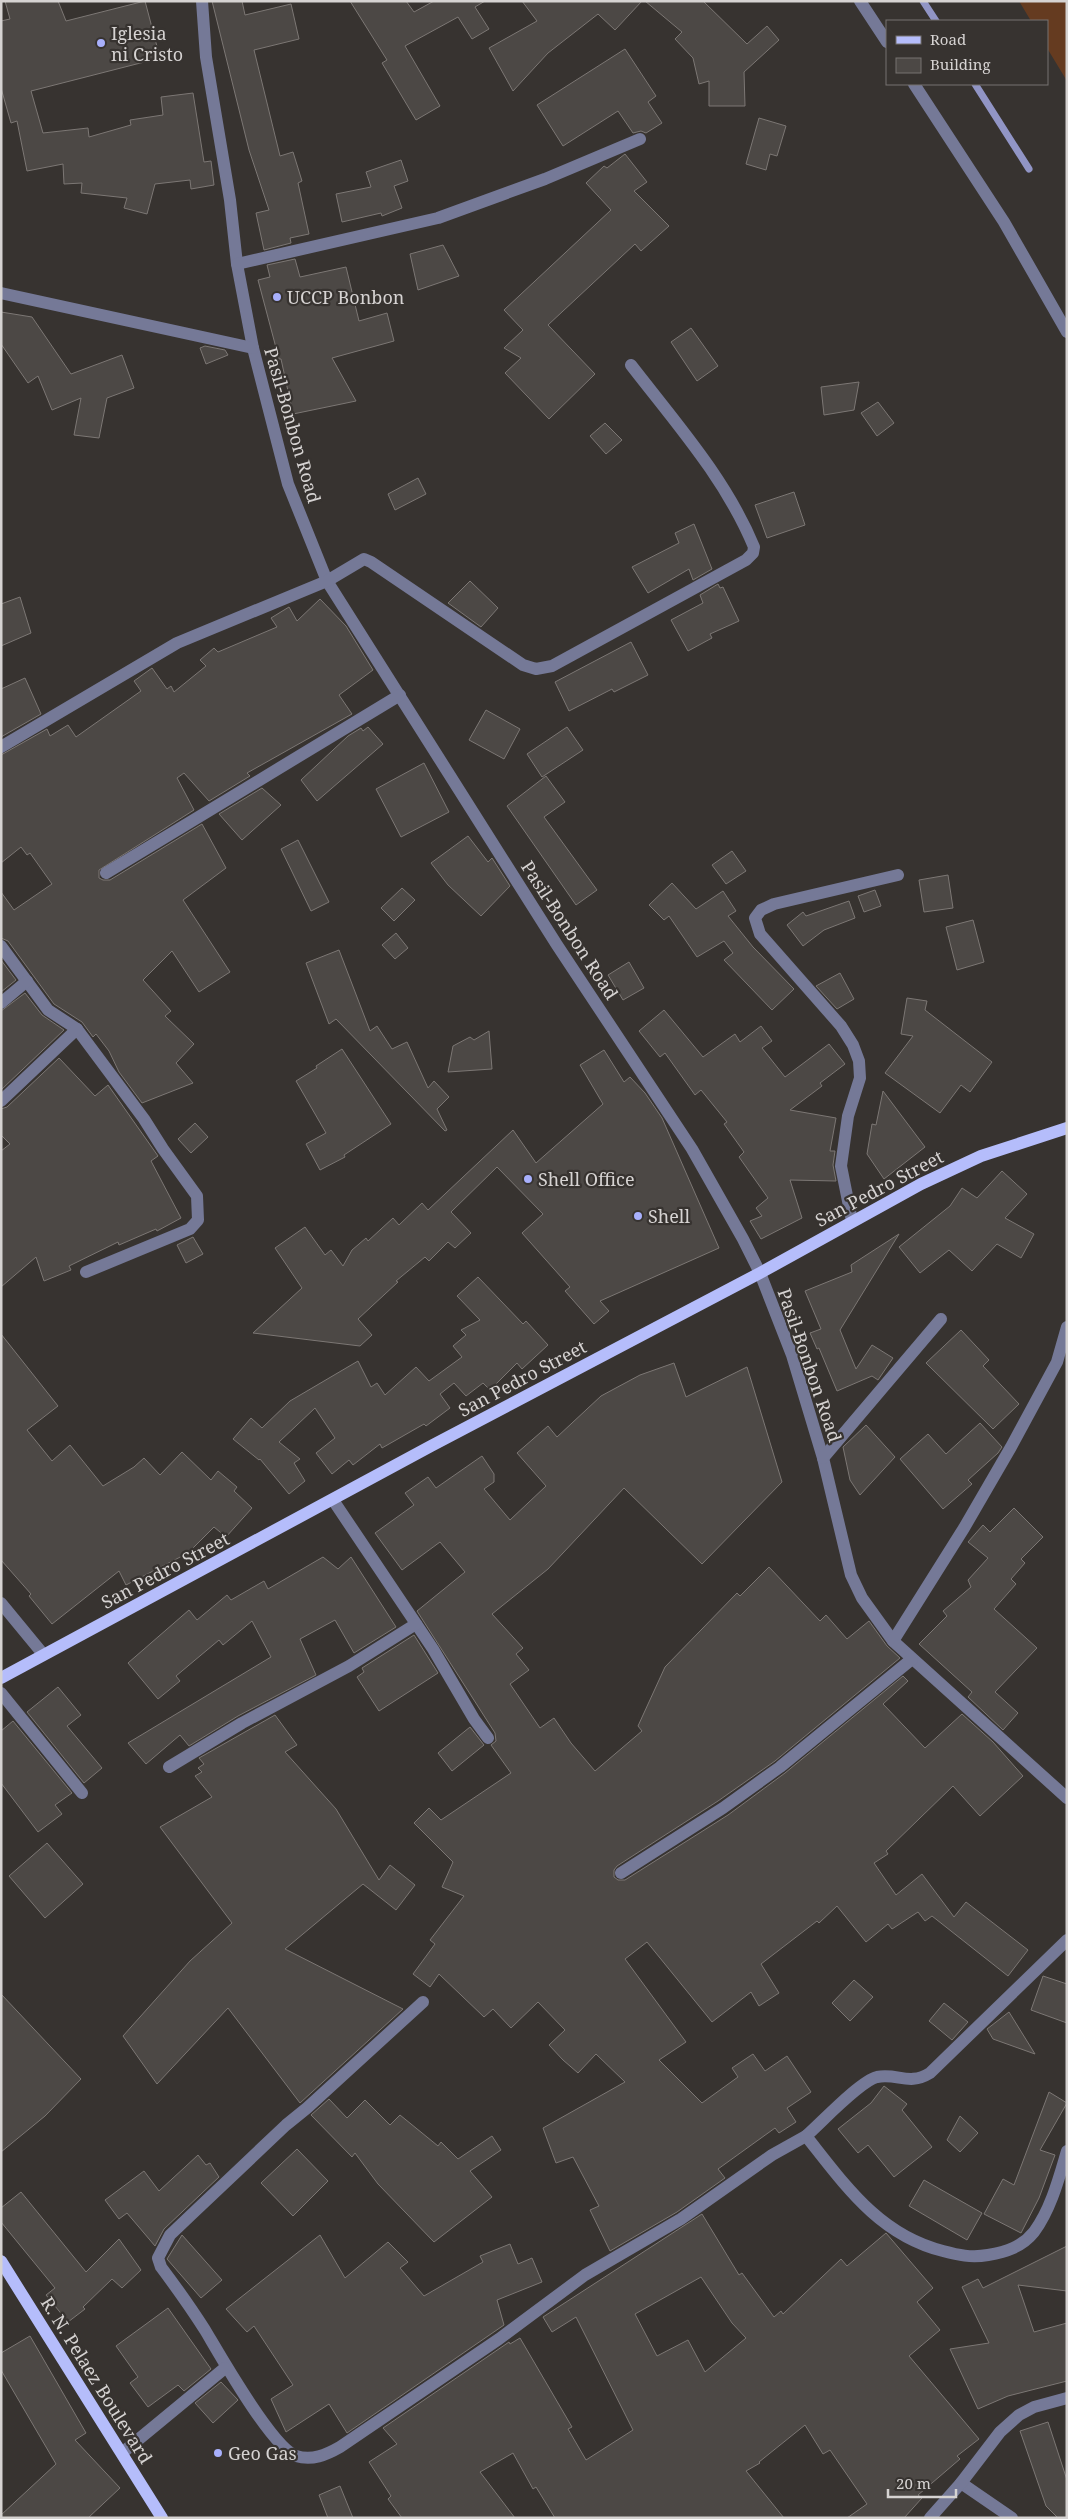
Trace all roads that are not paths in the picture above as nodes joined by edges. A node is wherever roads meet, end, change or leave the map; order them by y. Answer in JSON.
{"nodes":[{"id":1,"x":202,"y":1,"type":"edge"},
{"id":2,"x":860,"y":1,"type":"edge"},
{"id":3,"x":886,"y":40,"type":"edge"},
{"id":4,"x":915,"y":85,"type":"edge"},
{"id":5,"x":640,"y":139,"type":"dead end"},
{"id":6,"x":237,"y":264,"type":"junction"},
{"id":7,"x":1,"y":292,"type":"edge"},
{"id":8,"x":1067,"y":332,"type":"edge"},
{"id":9,"x":254,"y":348,"type":"junction"},
{"id":10,"x":632,"y":365,"type":"dead end"},
{"id":11,"x":327,"y":582,"type":"junction"},
{"id":12,"x":400,"y":695,"type":"junction"},
{"id":13,"x":1,"y":747,"type":"edge"},
{"id":14,"x":106,"y":873,"type":"dead end"},
{"id":15,"x":898,"y":875,"type":"dead end"},
{"id":16,"x":1,"y":946,"type":"edge"},
{"id":17,"x":27,"y":981,"type":"junction"},
{"id":18,"x":1,"y":1003,"type":"edge"},
{"id":19,"x":77,"y":1029,"type":"junction"},
{"id":20,"x":1,"y":1102,"type":"edge"},
{"id":21,"x":1067,"y":1128,"type":"edge"},
{"id":22,"x":852,"y":1221,"type":"junction"},
{"id":23,"x":86,"y":1272,"type":"dead end"},
{"id":24,"x":760,"y":1273,"type":"junction"},
{"id":25,"x":941,"y":1319,"type":"dead end"},
{"id":26,"x":1067,"y":1327,"type":"edge"},
{"id":27,"x":823,"y":1458,"type":"junction"},
{"id":28,"x":334,"y":1500,"type":"junction"},
{"id":29,"x":1,"y":1603,"type":"edge"},
{"id":30,"x":416,"y":1624,"type":"junction"},
{"id":31,"x":893,"y":1641,"type":"junction"},
{"id":32,"x":43,"y":1654,"type":"junction"},
{"id":33,"x":912,"y":1659,"type":"junction"},
{"id":34,"x":1,"y":1678,"type":"edge"},
{"id":35,"x":1,"y":1693,"type":"edge"},
{"id":36,"x":488,"y":1738,"type":"dead end"},
{"id":37,"x":169,"y":1767,"type":"dead end"},
{"id":38,"x":82,"y":1793,"type":"dead end"},
{"id":39,"x":1067,"y":1798,"type":"edge"},
{"id":40,"x":621,"y":1873,"type":"dead end"},
{"id":41,"x":1067,"y":1940,"type":"edge"},
{"id":42,"x":423,"y":2002,"type":"dead end"},
{"id":43,"x":806,"y":2136,"type":"junction"},
{"id":44,"x":1067,"y":2151,"type":"edge"},
{"id":45,"x":1,"y":2261,"type":"edge"},
{"id":46,"x":225,"y":2368,"type":"junction"},
{"id":47,"x":1067,"y":2398,"type":"edge"},
{"id":48,"x":122,"y":2453,"type":"junction"},
{"id":49,"x":961,"y":2483,"type":"junction"},
{"id":50,"x":162,"y":2518,"type":"edge"},
{"id":51,"x":930,"y":2518,"type":"edge"},
{"id":52,"x":1012,"y":2518,"type":"edge"}],
"edges":[{"from":1,"to":6,"type":"street","name":"Pasil-Bonbon Road"},
{"from":2,"to":3,"type":"street"},
{"from":4,"to":8,"type":"street"},
{"from":5,"to":6,"type":"street"},
{"from":6,"to":9,"type":"street","name":"Pasil-Bonbon Road"},
{"from":7,"to":9,"type":"street"},
{"from":9,"to":11,"type":"street","name":"Pasil-Bonbon Road"},
{"from":10,"to":11,"type":"street"},
{"from":11,"to":12,"type":"street","name":"Pasil-Bonbon Road"},
{"from":11,"to":13,"type":"street"},
{"from":12,"to":14,"type":"street"},
{"from":12,"to":24,"type":"street","name":"Pasil-Bonbon Road"},
{"from":15,"to":22,"type":"street"},
{"from":16,"to":17,"type":"street"},
{"from":17,"to":18,"type":"street"},
{"from":17,"to":19,"type":"street"},
{"from":19,"to":20,"type":"street"},
{"from":19,"to":23,"type":"street"},
{"from":21,"to":22,"type":"main road","name":"San Pedro Street"},
{"from":22,"to":24,"type":"main road","name":"San Pedro Street"},
{"from":24,"to":27,"type":"street","name":"Pasil-Bonbon Road"},
{"from":24,"to":28,"type":"main road","name":"San Pedro Street"},
{"from":25,"to":27,"type":"street"},
{"from":26,"to":31,"type":"street"},
{"from":27,"to":31,"type":"street","name":"Pasil-Bonbon Road"},
{"from":28,"to":30,"type":"street"},
{"from":28,"to":32,"type":"main road","name":"San Pedro Street"},
{"from":29,"to":32,"type":"street"},
{"from":30,"to":36,"type":"street"},
{"from":30,"to":37,"type":"street"},
{"from":31,"to":33,"type":"street","name":"Pasil-Bonbon Road"},
{"from":32,"to":34,"type":"main road","name":"San Pedro Street"},
{"from":33,"to":39,"type":"street","name":"Pasil-Bonbon Road"},
{"from":33,"to":40,"type":"street"},
{"from":35,"to":38,"type":"street"},
{"from":41,"to":43,"type":"street"},
{"from":42,"to":46,"type":"street"},
{"from":43,"to":44,"type":"street"},
{"from":43,"to":46,"type":"street"},
{"from":45,"to":48,"type":"main road","name":"R. N. Pelaez Boulevard"},
{"from":46,"to":48,"type":"street"},
{"from":47,"to":49,"type":"street"},
{"from":48,"to":50,"type":"main road","name":"R. N. Pelaez Boulevard"},
{"from":49,"to":51,"type":"street"},
{"from":49,"to":52,"type":"street"}]}
